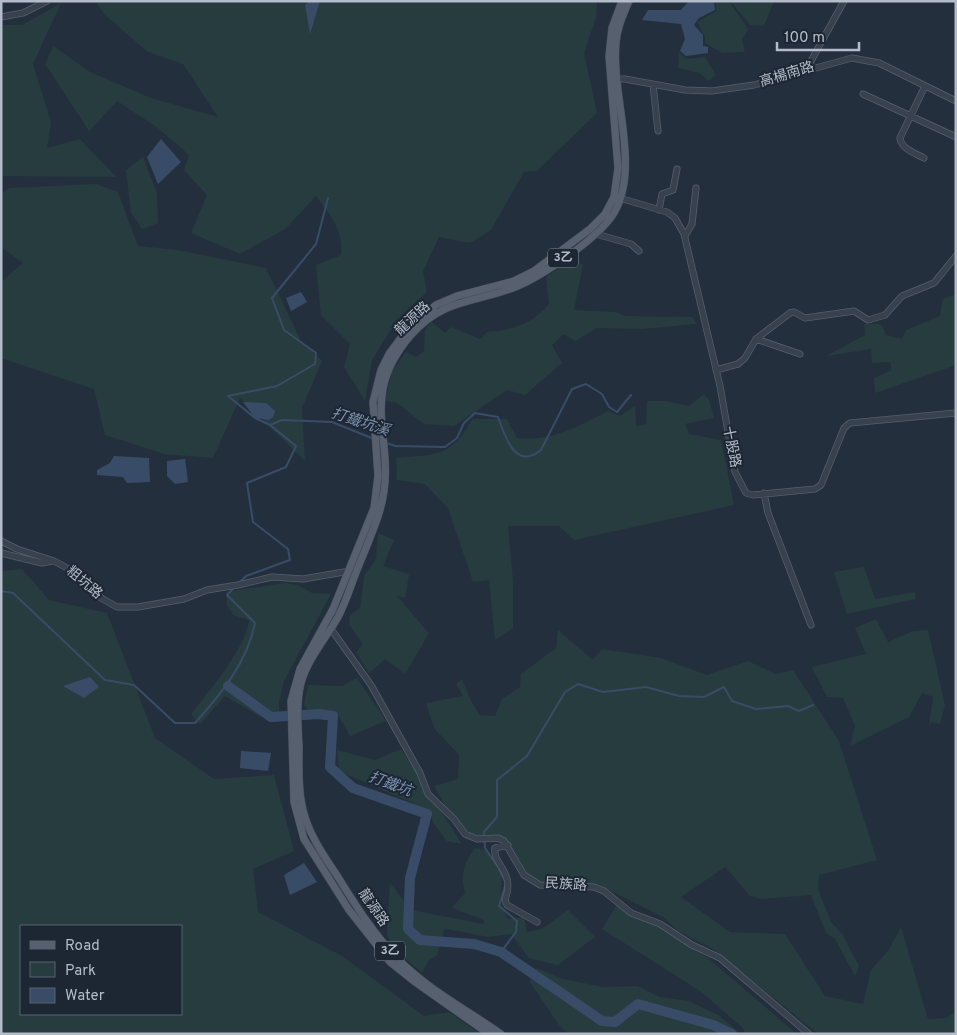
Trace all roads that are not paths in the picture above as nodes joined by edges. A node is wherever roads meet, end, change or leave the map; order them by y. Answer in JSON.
{"nodes":[{"id":1,"x":48,"y":1,"type":"edge"},
{"id":2,"x":622,"y":1,"type":"edge"},
{"id":3,"x":629,"y":1,"type":"edge"},
{"id":4,"x":844,"y":1,"type":"edge"},
{"id":5,"x":1,"y":17,"type":"edge"},
{"id":6,"x":806,"y":70,"type":"junction"},
{"id":7,"x":613,"y":79,"type":"junction"},
{"id":8,"x":653,"y":84,"type":"junction"},
{"id":9,"x":925,"y":86,"type":"junction"},
{"id":10,"x":863,"y":94,"type":"dead end"},
{"id":11,"x":956,"y":101,"type":"edge"},
{"id":12,"x":911,"y":115,"type":"junction"},
{"id":13,"x":658,"y":131,"type":"dead end"},
{"id":14,"x":956,"y":138,"type":"edge"},
{"id":15,"x":924,"y":158,"type":"dead end"},
{"id":16,"x":677,"y":169,"type":"dead end"},
{"id":17,"x":696,"y":188,"type":"dead end"},
{"id":18,"x":618,"y":197,"type":"junction"},
{"id":19,"x":659,"y":210,"type":"junction"},
{"id":20,"x":596,"y":234,"type":"junction"},
{"id":21,"x":685,"y":236,"type":"junction"},
{"id":22,"x":638,"y":251,"type":"dead end"},
{"id":23,"x":955,"y":257,"type":"edge"},
{"id":24,"x":756,"y":339,"type":"junction"},
{"id":25,"x":800,"y":354,"type":"dead end"},
{"id":26,"x":716,"y":370,"type":"junction"},
{"id":27,"x":956,"y":413,"type":"edge"},
{"id":28,"x":380,"y":441,"type":"junction"},
{"id":29,"x":764,"y":493,"type":"junction"},
{"id":30,"x":1,"y":541,"type":"edge"},
{"id":31,"x":1,"y":553,"type":"edge"},
{"id":32,"x":54,"y":561,"type":"junction"},
{"id":33,"x":357,"y":570,"type":"junction"},
{"id":34,"x":348,"y":572,"type":"junction"},
{"id":35,"x":326,"y":622,"type":"junction"},
{"id":36,"x":811,"y":625,"type":"dead end"},
{"id":37,"x":331,"y":629,"type":"junction"},
{"id":38,"x":295,"y":712,"type":"junction"},
{"id":39,"x":295,"y":721,"type":"junction"},
{"id":40,"x":508,"y":845,"type":"junction"},
{"id":41,"x":537,"y":922,"type":"dead end"},
{"id":42,"x":489,"y":1034,"type":"edge"},
{"id":43,"x":501,"y":1034,"type":"edge"},
{"id":44,"x":809,"y":1034,"type":"edge"}],
"edges":[{"from":1,"to":5,"type":"street"},
{"from":2,"to":7,"type":"main road","number":"3乙"},
{"from":3,"to":7,"type":"main road","number":"3乙"},
{"from":4,"to":6,"type":"street"},
{"from":6,"to":8,"type":"street","name":"高楊南路"},
{"from":6,"to":9,"type":"street","name":"高楊南路"},
{"from":7,"to":8,"type":"street","name":"高楊南路"},
{"from":7,"to":18,"type":"main road","number":"3乙"},
{"from":8,"to":13,"type":"street"},
{"from":9,"to":11,"type":"street","name":"高楊南路"},
{"from":9,"to":12,"type":"street"},
{"from":10,"to":12,"type":"street"},
{"from":12,"to":14,"type":"street"},
{"from":12,"to":15,"type":"street"},
{"from":16,"to":19,"type":"street"},
{"from":17,"to":21,"type":"street"},
{"from":18,"to":19,"type":"street","name":"十股路"},
{"from":18,"to":20,"type":"main road","name":"龍源路","number":"3乙"},
{"from":18,"to":28,"type":"main road","number":"3乙"},
{"from":19,"to":21,"type":"street","name":"十股路"},
{"from":20,"to":22,"type":"street"},
{"from":20,"to":28,"type":"main road","name":"龍源路","number":"3乙"},
{"from":21,"to":26,"type":"street","name":"十股路"},
{"from":23,"to":24,"type":"street"},
{"from":24,"to":25,"type":"street"},
{"from":24,"to":26,"type":"street"},
{"from":26,"to":29,"type":"street","name":"十股路"},
{"from":27,"to":29,"type":"street","name":"十股路"},
{"from":28,"to":33,"type":"main road","name":"龍源路","number":"3乙"},
{"from":28,"to":34,"type":"main road","number":"3乙"},
{"from":29,"to":36,"type":"street"},
{"from":30,"to":32,"type":"street","name":"粗坑路"},
{"from":31,"to":32,"type":"street"},
{"from":32,"to":34,"type":"street","name":"粗坑路"},
{"from":33,"to":34,"type":"street"},
{"from":33,"to":37,"type":"main road","name":"龍源路","number":"3乙"},
{"from":34,"to":35,"type":"main road","number":"3乙"},
{"from":35,"to":37,"type":"street"},
{"from":35,"to":38,"type":"main road","number":"3乙"},
{"from":37,"to":38,"type":"main road","name":"龍源路","number":"3乙"},
{"from":37,"to":40,"type":"street"},
{"from":38,"to":39,"type":"main road","number":"3乙"},
{"from":39,"to":42,"type":"main road","name":"龍源路","number":"3乙"},
{"from":39,"to":43,"type":"main road","name":"龍源路","number":"3乙"},
{"from":40,"to":41,"type":"street"},
{"from":40,"to":44,"type":"street","name":"民族路"}]}
